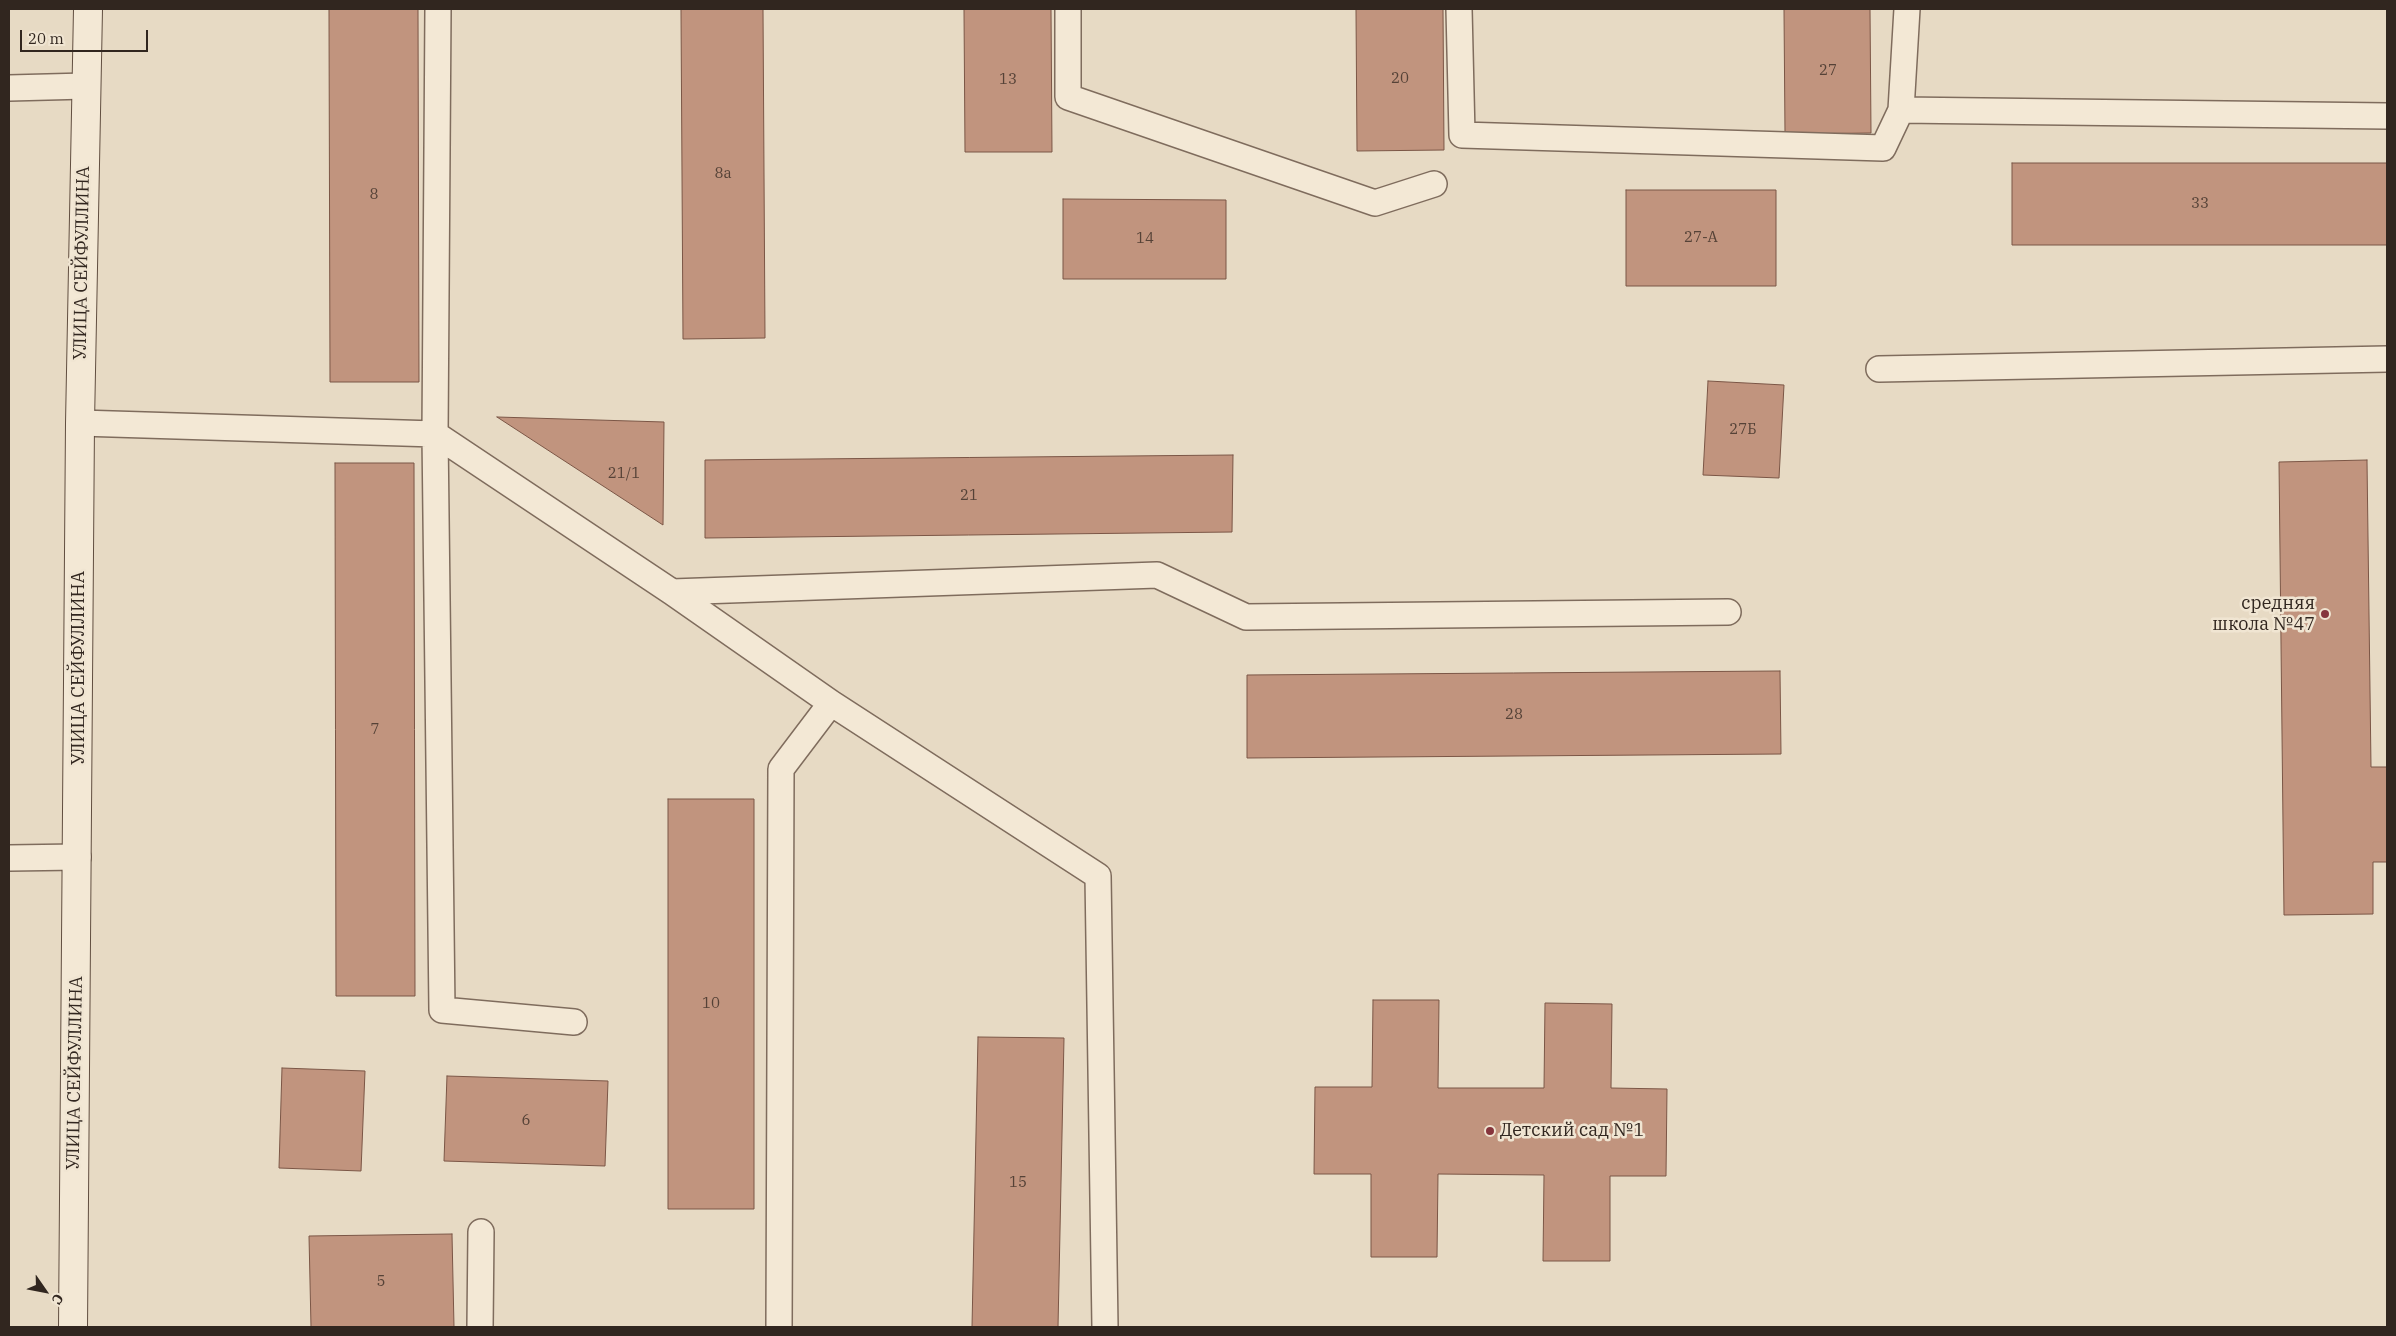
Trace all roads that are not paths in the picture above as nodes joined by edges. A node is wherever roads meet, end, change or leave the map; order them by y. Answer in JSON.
{"nodes":[{"id":1,"x":88,"y":9,"type":"edge"},
{"id":2,"x":438,"y":9,"type":"edge"},
{"id":3,"x":1068,"y":9,"type":"edge"},
{"id":4,"x":1459,"y":9,"type":"edge"},
{"id":5,"x":1907,"y":9,"type":"edge"},
{"id":6,"x":86,"y":86,"type":"junction"},
{"id":7,"x":9,"y":88,"type":"edge"},
{"id":8,"x":1901,"y":110,"type":"junction"},
{"id":9,"x":2387,"y":116,"type":"edge"},
{"id":10,"x":1434,"y":184,"type":"dead end"},
{"id":11,"x":2387,"y":359,"type":"edge"},
{"id":12,"x":1879,"y":369,"type":"dead end"},
{"id":13,"x":80,"y":424,"type":"junction"},
{"id":14,"x":435,"y":434,"type":"junction"},
{"id":15,"x":672,"y":592,"type":"junction"},
{"id":16,"x":1728,"y":612,"type":"dead end"},
{"id":17,"x":831,"y":703,"type":"junction"},
{"id":18,"x":78,"y":857,"type":"junction"},
{"id":19,"x":9,"y":858,"type":"edge"},
{"id":20,"x":574,"y":1022,"type":"dead end"},
{"id":21,"x":481,"y":1232,"type":"dead end"},
{"id":22,"x":73,"y":1327,"type":"edge"},
{"id":23,"x":480,"y":1327,"type":"edge"},
{"id":24,"x":779,"y":1327,"type":"edge"},
{"id":25,"x":1105,"y":1327,"type":"edge"}],
"edges":[{"from":1,"to":6,"type":"street","name":"УЛИЦА СЕЙФУЛЛИНА"},
{"from":2,"to":14,"type":"lane"},
{"from":3,"to":10,"type":"lane"},
{"from":4,"to":8,"type":"lane"},
{"from":5,"to":8,"type":"lane"},
{"from":6,"to":7,"type":"lane"},
{"from":6,"to":13,"type":"street","name":"УЛИЦА СЕЙФУЛЛИНА"},
{"from":8,"to":9,"type":"lane"},
{"from":11,"to":12,"type":"lane"},
{"from":13,"to":14,"type":"lane"},
{"from":13,"to":18,"type":"street","name":"УЛИЦА СЕЙФУЛЛИНА"},
{"from":14,"to":15,"type":"lane"},
{"from":14,"to":20,"type":"lane"},
{"from":15,"to":16,"type":"lane"},
{"from":15,"to":17,"type":"lane"},
{"from":17,"to":24,"type":"lane"},
{"from":17,"to":25,"type":"lane"},
{"from":18,"to":19,"type":"lane"},
{"from":18,"to":22,"type":"street","name":"УЛИЦА СЕЙФУЛЛИНА"},
{"from":21,"to":23,"type":"lane"}]}
